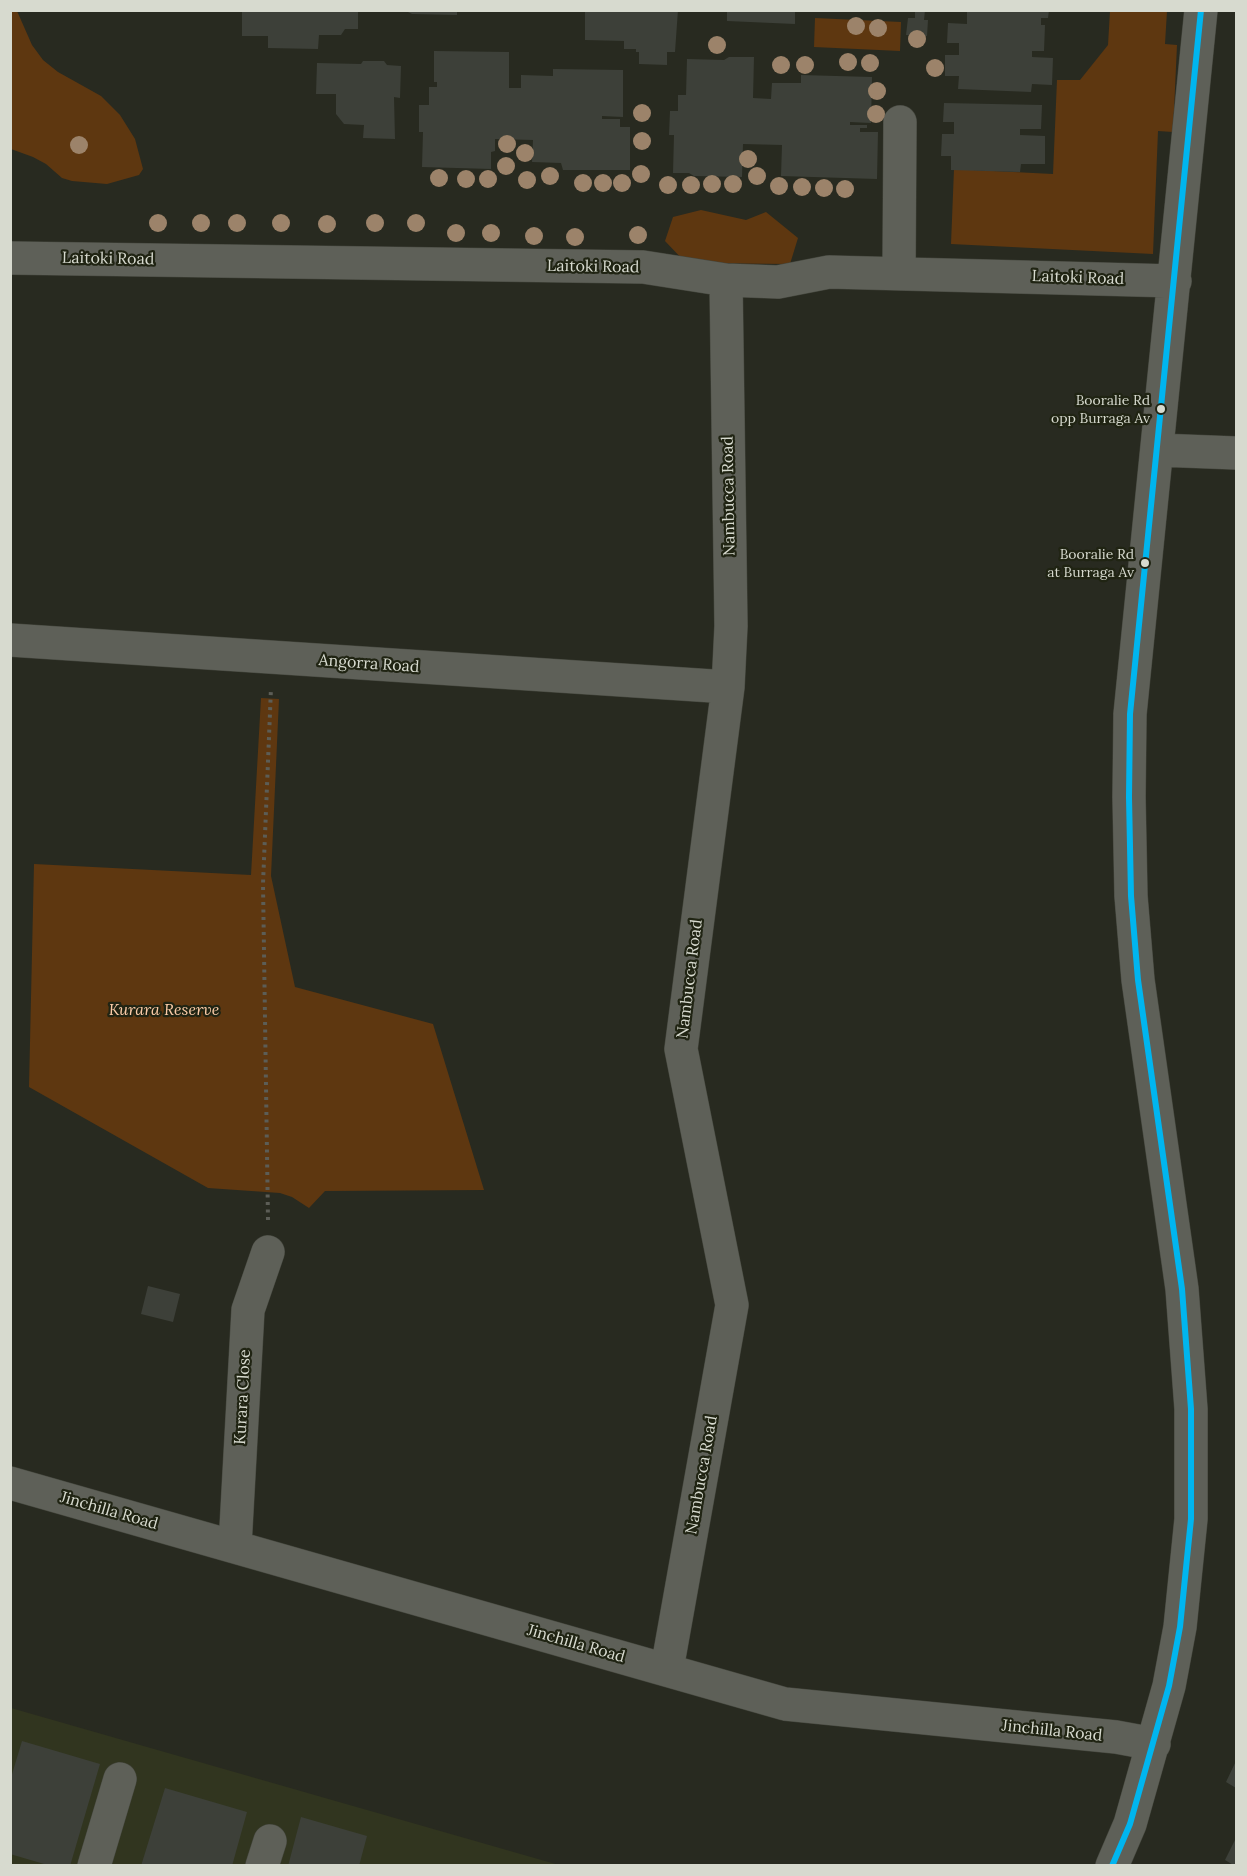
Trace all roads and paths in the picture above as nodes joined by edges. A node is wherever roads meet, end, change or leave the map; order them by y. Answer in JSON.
{"nodes":[{"id":1,"x":1201,"y":10,"type":"edge"},
{"id":2,"x":900,"y":122,"type":"dead end"},
{"id":3,"x":10,"y":258,"type":"edge"},
{"id":4,"x":899,"y":273,"type":"junction"},
{"id":5,"x":726,"y":280,"type":"junction"},
{"id":6,"x":1175,"y":281,"type":"junction"},
{"id":7,"x":1158,"y":450,"type":"junction"},
{"id":8,"x":1236,"y":453,"type":"edge"},
{"id":9,"x":10,"y":640,"type":"edge"},
{"id":10,"x":273,"y":657,"type":"junction"},
{"id":11,"x":728,"y":687,"type":"junction"},
{"id":12,"x":268,"y":1252,"type":"joint"},
{"id":13,"x":10,"y":1483,"type":"edge"},
{"id":14,"x":235,"y":1546,"type":"junction"},
{"id":15,"x":667,"y":1669,"type":"junction"},
{"id":16,"x":1154,"y":1744,"type":"junction"},
{"id":17,"x":120,"y":1779,"type":"dead end"},
{"id":18,"x":94,"y":1866,"type":"edge"},
{"id":19,"x":1112,"y":1866,"type":"edge"}],
"edges":[{"from":1,"to":6,"type":"street"},
{"from":2,"to":4,"type":"street"},
{"from":3,"to":5,"type":"street","name":"Laitoki Road"},
{"from":4,"to":5,"type":"street","name":"Laitoki Road"},
{"from":4,"to":6,"type":"street","name":"Laitoki Road"},
{"from":5,"to":11,"type":"street","name":"Nambucca Road"},
{"from":6,"to":7,"type":"street"},
{"from":7,"to":8,"type":"street"},
{"from":7,"to":16,"type":"street"},
{"from":9,"to":10,"type":"street","name":"Angorra Road"},
{"from":10,"to":11,"type":"street","name":"Angorra Road"},
{"from":10,"to":12,"type":"path"},
{"from":11,"to":15,"type":"street","name":"Nambucca Road"},
{"from":12,"to":14,"type":"street","name":"Kurara Close"},
{"from":13,"to":14,"type":"street","name":"Jinchilla Road"},
{"from":14,"to":15,"type":"street","name":"Jinchilla Road"},
{"from":15,"to":16,"type":"street","name":"Jinchilla Road"},
{"from":16,"to":19,"type":"street"},
{"from":17,"to":18,"type":"street"}]}
